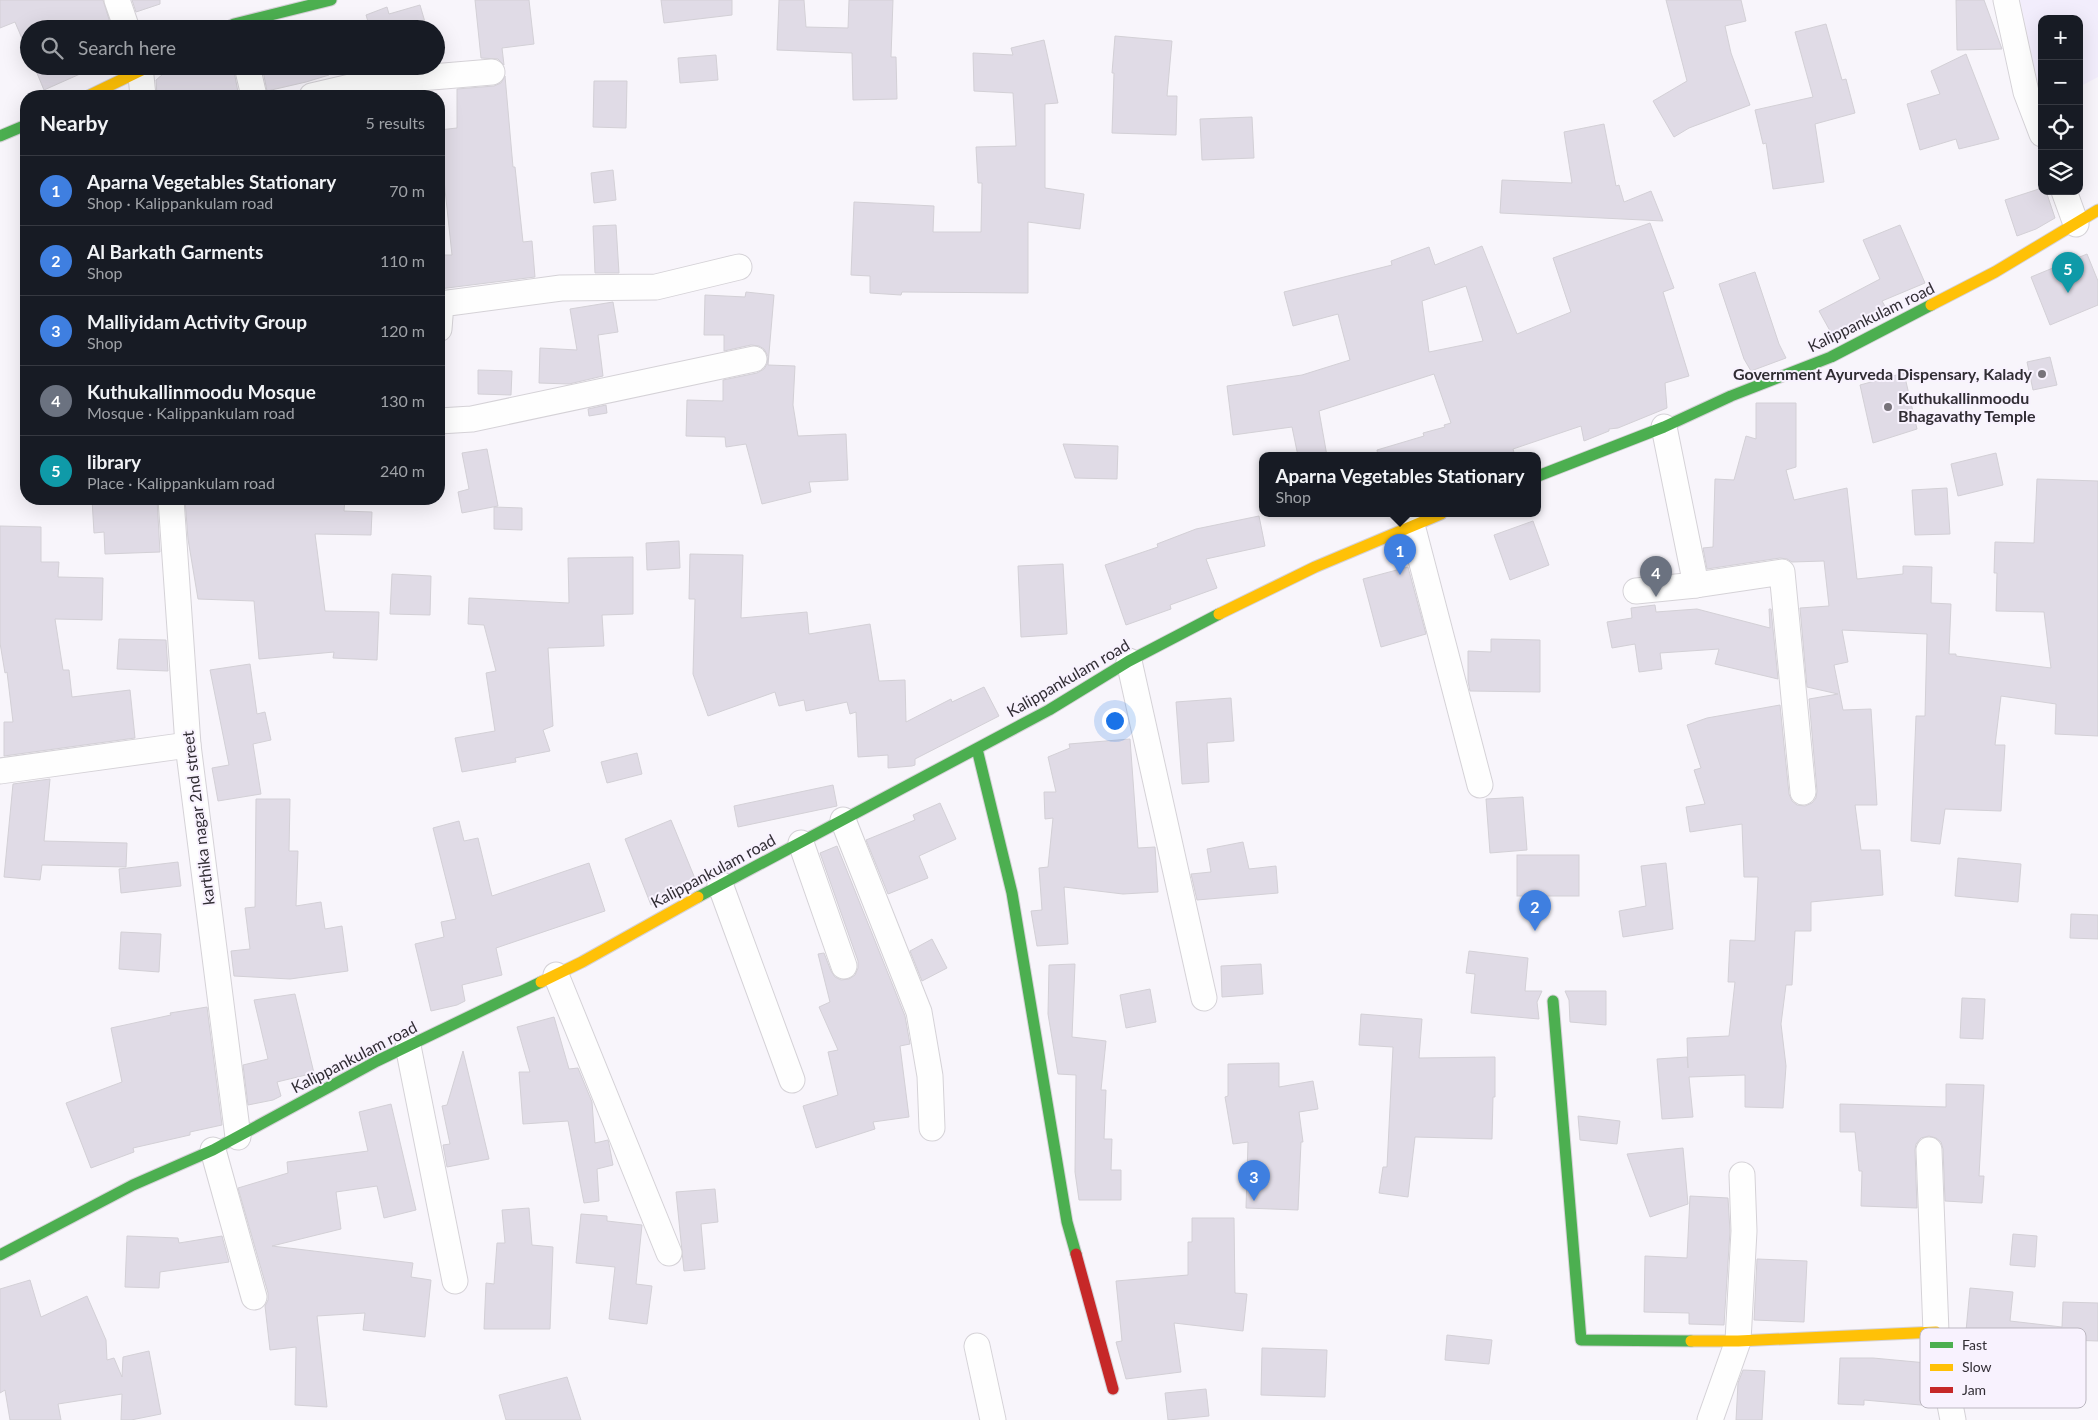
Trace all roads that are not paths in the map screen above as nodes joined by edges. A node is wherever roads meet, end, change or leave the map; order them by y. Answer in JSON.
{"nodes":[{"id":1,"x":117,"y":0,"type":"edge"},
{"id":2,"x":331,"y":0,"type":"edge"},
{"id":3,"x":2006,"y":0,"type":"edge"},
{"id":4,"x":124,"y":20,"type":"edge"},
{"id":5,"x":257,"y":20,"type":"edge"},
{"id":6,"x":492,"y":72,"type":"dead end"},
{"id":7,"x":129,"y":75,"type":"edge"},
{"id":8,"x":143,"y":75,"type":"edge"},
{"id":9,"x":249,"y":75,"type":"edge"},
{"id":10,"x":416,"y":87,"type":"edge"},
{"id":11,"x":100,"y":90,"type":"edge"},
{"id":12,"x":143,"y":90,"type":"edge"},
{"id":13,"x":253,"y":90,"type":"edge"},
{"id":14,"x":340,"y":90,"type":"edge"},
{"id":15,"x":2038,"y":124,"type":"edge"},
{"id":16,"x":20,"y":128,"type":"edge"},
{"id":17,"x":0,"y":136,"type":"edge"},
{"id":18,"x":2068,"y":195,"type":"edge"},
{"id":19,"x":2092,"y":217,"type":"edge"},
{"id":20,"x":739,"y":267,"type":"dead end"},
{"id":21,"x":445,"y":303,"type":"edge"},
{"id":22,"x":754,"y":359,"type":"dead end"},
{"id":23,"x":445,"y":421,"type":"edge"},
{"id":24,"x":1664,"y":426,"type":"junction"},
{"id":25,"x":1541,"y":475,"type":"edge"},
{"id":26,"x":171,"y":505,"type":"edge"},
{"id":27,"x":1433,"y":517,"type":"edge"},
{"id":28,"x":1412,"y":525,"type":"junction"},
{"id":29,"x":1696,"y":585,"type":"junction"},
{"id":30,"x":1636,"y":591,"type":"dead end"},
{"id":31,"x":1129,"y":660,"type":"junction"},
{"id":32,"x":188,"y":745,"type":"junction"},
{"id":33,"x":977,"y":749,"type":"junction"},
{"id":34,"x":0,"y":771,"type":"edge"},
{"id":35,"x":1480,"y":784,"type":"dead end"},
{"id":36,"x":1803,"y":792,"type":"dead end"},
{"id":37,"x":843,"y":820,"type":"junction"},
{"id":38,"x":801,"y":843,"type":"junction"},
{"id":39,"x":720,"y":884,"type":"junction"},
{"id":40,"x":844,"y":966,"type":"dead end"},
{"id":41,"x":556,"y":975,"type":"junction"},
{"id":42,"x":1204,"y":998,"type":"dead end"},
{"id":43,"x":1552,"y":1001,"type":"dead end"},
{"id":44,"x":408,"y":1046,"type":"junction"},
{"id":45,"x":792,"y":1080,"type":"dead end"},
{"id":46,"x":932,"y":1128,"type":"dead end"},
{"id":47,"x":238,"y":1137,"type":"junction"},
{"id":48,"x":213,"y":1150,"type":"junction"},
{"id":49,"x":1929,"y":1150,"type":"dead end"},
{"id":50,"x":1742,"y":1175,"type":"dead end"},
{"id":51,"x":670,"y":1253,"type":"dead end"},
{"id":52,"x":0,"y":1256,"type":"edge"},
{"id":53,"x":455,"y":1281,"type":"dead end"},
{"id":54,"x":254,"y":1297,"type":"dead end"},
{"id":55,"x":1936,"y":1328,"type":"edge"},
{"id":56,"x":1920,"y":1333,"type":"edge"},
{"id":57,"x":1738,"y":1340,"type":"junction"},
{"id":58,"x":977,"y":1346,"type":"dead end"},
{"id":59,"x":1113,"y":1389,"type":"dead end"},
{"id":60,"x":993,"y":1420,"type":"edge"},
{"id":61,"x":1710,"y":1420,"type":"edge"}],
"edges":[{"from":1,"to":4,"type":"street"},
{"from":2,"to":5,"type":"street"},
{"from":3,"to":15,"type":"street"},
{"from":6,"to":10,"type":"street"},
{"from":7,"to":11,"type":"street"},
{"from":8,"to":12,"type":"street"},
{"from":9,"to":13,"type":"street"},
{"from":10,"to":14,"type":"street"},
{"from":16,"to":17,"type":"street"},
{"from":18,"to":19,"type":"street"},
{"from":19,"to":24,"type":"street","name":"Kalippankulam road"},
{"from":20,"to":21,"type":"street"},
{"from":22,"to":23,"type":"street"},
{"from":24,"to":25,"type":"street","name":"Kalippankulam road"},
{"from":24,"to":29,"type":"street"},
{"from":26,"to":32,"type":"street","name":"karthika nagar 2nd street"},
{"from":27,"to":28,"type":"street","name":"Kalippankulam road"},
{"from":28,"to":31,"type":"street","name":"Kalippankulam road"},
{"from":28,"to":35,"type":"street"},
{"from":29,"to":30,"type":"street"},
{"from":29,"to":36,"type":"street"},
{"from":31,"to":33,"type":"street","name":"Kalippankulam road"},
{"from":31,"to":42,"type":"street"},
{"from":32,"to":34,"type":"street"},
{"from":32,"to":47,"type":"street","name":"karthika nagar 2nd street"},
{"from":33,"to":37,"type":"street","name":"Kalippankulam road"},
{"from":33,"to":59,"type":"street"},
{"from":37,"to":38,"type":"street","name":"Kalippankulam road"},
{"from":37,"to":46,"type":"street"},
{"from":38,"to":39,"type":"street","name":"Kalippankulam road"},
{"from":38,"to":40,"type":"street"},
{"from":39,"to":41,"type":"street","name":"Kalippankulam road"},
{"from":39,"to":45,"type":"street"},
{"from":41,"to":44,"type":"street","name":"Kalippankulam road"},
{"from":41,"to":51,"type":"street"},
{"from":43,"to":57,"type":"street"},
{"from":44,"to":47,"type":"street","name":"Kalippankulam road"},
{"from":44,"to":53,"type":"street"},
{"from":47,"to":48,"type":"street","name":"Kalippankulam road"},
{"from":48,"to":52,"type":"street","name":"Kalippankulam road"},
{"from":48,"to":54,"type":"street"},
{"from":49,"to":55,"type":"street"},
{"from":50,"to":57,"type":"street"},
{"from":56,"to":57,"type":"street"},
{"from":57,"to":61,"type":"street"},
{"from":58,"to":60,"type":"street"}]}
